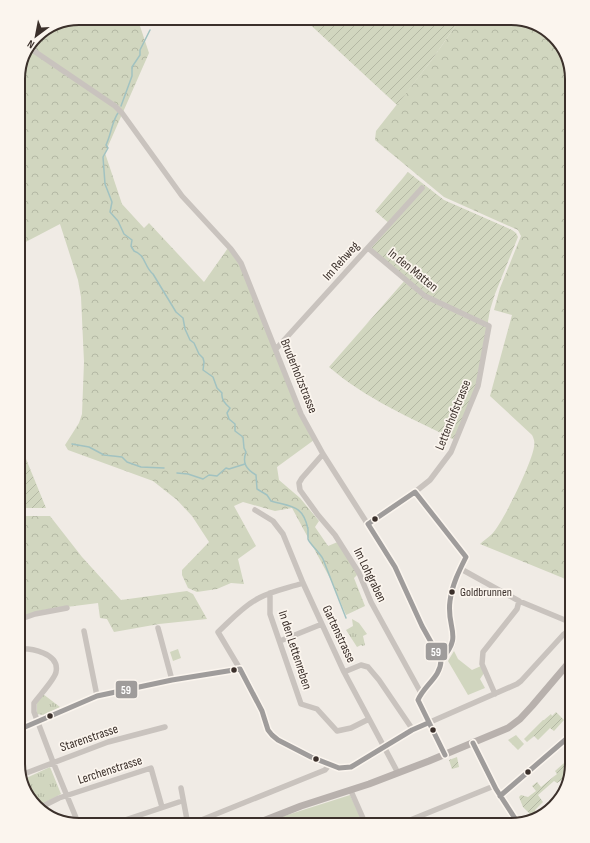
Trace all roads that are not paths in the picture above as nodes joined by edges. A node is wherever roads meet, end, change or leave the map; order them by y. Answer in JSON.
{"nodes":[{"id":1,"x":40,"y":56,"type":"edge"},
{"id":2,"x":422,"y":188,"type":"dead end"},
{"id":3,"x":368,"y":248,"type":"junction"},
{"id":4,"x":489,"y":326,"type":"joint"},
{"id":5,"x":276,"y":349,"type":"junction"},
{"id":6,"x":323,"y":454,"type":"junction"},
{"id":7,"x":415,"y":492,"type":"junction"},
{"id":8,"x":255,"y":510,"type":"dead end"},
{"id":9,"x":368,"y":524,"type":"junction"},
{"id":10,"x":461,"y":569,"type":"junction"},
{"id":11,"x":303,"y":583,"type":"junction"},
{"id":12,"x":270,"y":593,"type":"junction"},
{"id":13,"x":519,"y":601,"type":"junction"},
{"id":14,"x":67,"y":608,"type":"dead end"},
{"id":15,"x":25,"y":618,"type":"edge"},
{"id":16,"x":565,"y":619,"type":"edge"},
{"id":17,"x":322,"y":624,"type":"junction"},
{"id":18,"x":158,"y":628,"type":"dead end"},
{"id":19,"x":84,"y":631,"type":"dead end"},
{"id":20,"x":565,"y":633,"type":"edge"},
{"id":21,"x":280,"y":641,"type":"junction"},
{"id":22,"x":25,"y":650,"type":"edge"},
{"id":23,"x":441,"y":660,"type":"junction"},
{"id":24,"x":565,"y":667,"type":"edge"},
{"id":25,"x":240,"y":669,"type":"junction"},
{"id":26,"x":344,"y":672,"type":"junction"},
{"id":27,"x":172,"y":680,"type":"junction"},
{"id":28,"x":421,"y":693,"type":"junction"},
{"id":29,"x":495,"y":694,"type":"junction"},
{"id":30,"x":97,"y":696,"type":"junction"},
{"id":31,"x":369,"y":719,"type":"junction"},
{"id":32,"x":37,"y":721,"type":"junction"},
{"id":33,"x":428,"y":723,"type":"junction"},
{"id":34,"x":165,"y":726,"type":"dead end"},
{"id":35,"x":25,"y":727,"type":"edge"},
{"id":36,"x":413,"y":730,"type":"junction"},
{"id":37,"x":565,"y":740,"type":"edge"},
{"id":38,"x":473,"y":743,"type":"junction"},
{"id":39,"x":384,"y":747,"type":"junction"},
{"id":40,"x":445,"y":755,"type":"junction"},
{"id":41,"x":53,"y":762,"type":"junction"},
{"id":42,"x":329,"y":765,"type":"junction"},
{"id":43,"x":26,"y":773,"type":"edge"},
{"id":44,"x":398,"y":773,"type":"junction"},
{"id":45,"x":494,"y":786,"type":"junction"},
{"id":46,"x":181,"y":788,"type":"dead end"},
{"id":47,"x":351,"y":790,"type":"junction"},
{"id":48,"x":66,"y":796,"type":"junction"},
{"id":49,"x":500,"y":796,"type":"junction"},
{"id":50,"x":179,"y":802,"type":"dead end"},
{"id":51,"x":45,"y":806,"type":"edge"},
{"id":52,"x":162,"y":807,"type":"junction"},
{"id":53,"x":76,"y":818,"type":"edge"},
{"id":54,"x":130,"y":818,"type":"edge"},
{"id":55,"x":187,"y":818,"type":"edge"},
{"id":56,"x":205,"y":818,"type":"edge"},
{"id":57,"x":271,"y":818,"type":"edge"},
{"id":58,"x":363,"y":818,"type":"edge"},
{"id":59,"x":415,"y":818,"type":"edge"},
{"id":60,"x":514,"y":818,"type":"edge"}],
"edges":[{"from":1,"to":5,"type":"street","name":"Bruderholzstrasse"},
{"from":2,"to":3,"type":"street","name":"Im Rehweg"},
{"from":3,"to":4,"type":"street","name":"In den Matten"},
{"from":3,"to":5,"type":"street","name":"Im Rehweg"},
{"from":4,"to":7,"type":"street","name":"Lettenhofstrasse"},
{"from":5,"to":6,"type":"street","name":"Bruderholzstrasse"},
{"from":6,"to":9,"type":"street","name":"Bruderholzstrasse"},
{"from":6,"to":28,"type":"street","name":"Im Lohgraben"},
{"from":7,"to":9,"type":"street","name":"Lettenhofstrasse"},
{"from":7,"to":10,"type":"street"},
{"from":8,"to":11,"type":"street","name":"Gartenstrasse"},
{"from":9,"to":23,"type":"street","name":"Bruderholzstrasse"},
{"from":10,"to":13,"type":"street"},
{"from":10,"to":23,"type":"street"},
{"from":11,"to":12,"type":"street"},
{"from":11,"to":17,"type":"street","name":"Gartenstrasse"},
{"from":12,"to":21,"type":"street","name":"In den Lettenreben"},
{"from":12,"to":25,"type":"street"},
{"from":13,"to":16,"type":"street"},
{"from":13,"to":29,"type":"street"},
{"from":14,"to":15,"type":"street"},
{"from":17,"to":21,"type":"street"},
{"from":17,"to":26,"type":"street","name":"Gartenstrasse"},
{"from":18,"to":27,"type":"street"},
{"from":19,"to":30,"type":"street"},
{"from":20,"to":29,"type":"street"},
{"from":21,"to":31,"type":"street","name":"In den Lettenreben"},
{"from":22,"to":32,"type":"street"},
{"from":23,"to":28,"type":"street"},
{"from":24,"to":38,"type":"main road"},
{"from":25,"to":27,"type":"street"},
{"from":25,"to":42,"type":"street"},
{"from":26,"to":31,"type":"street","name":"Gartenstrasse"},
{"from":26,"to":36,"type":"street"},
{"from":27,"to":30,"type":"street"},
{"from":28,"to":33,"type":"street"},
{"from":29,"to":33,"type":"street"},
{"from":30,"to":32,"type":"street"},
{"from":31,"to":39,"type":"street","name":"Gartenstrasse"},
{"from":32,"to":35,"type":"street"},
{"from":32,"to":41,"type":"street"},
{"from":33,"to":36,"type":"street"},
{"from":33,"to":40,"type":"street"},
{"from":34,"to":41,"type":"street","name":"Starenstrasse"},
{"from":36,"to":39,"type":"street"},
{"from":37,"to":49,"type":"street"},
{"from":38,"to":40,"type":"main road"},
{"from":38,"to":45,"type":"street"},
{"from":39,"to":42,"type":"street"},
{"from":39,"to":44,"type":"street","name":"Gartenstrasse"},
{"from":40,"to":44,"type":"main road"},
{"from":41,"to":43,"type":"street","name":"Starenstrasse"},
{"from":41,"to":48,"type":"street"},
{"from":42,"to":56,"type":"street"},
{"from":44,"to":47,"type":"main road"},
{"from":45,"to":49,"type":"street"},
{"from":45,"to":59,"type":"street"},
{"from":46,"to":55,"type":"street"},
{"from":47,"to":57,"type":"main road"},
{"from":47,"to":58,"type":"street"},
{"from":48,"to":51,"type":"street","name":"Lerchenstrasse"},
{"from":48,"to":52,"type":"street","name":"Lerchenstrasse"},
{"from":48,"to":53,"type":"street"},
{"from":49,"to":60,"type":"street"},
{"from":50,"to":52,"type":"street"},
{"from":52,"to":54,"type":"street"}]}
